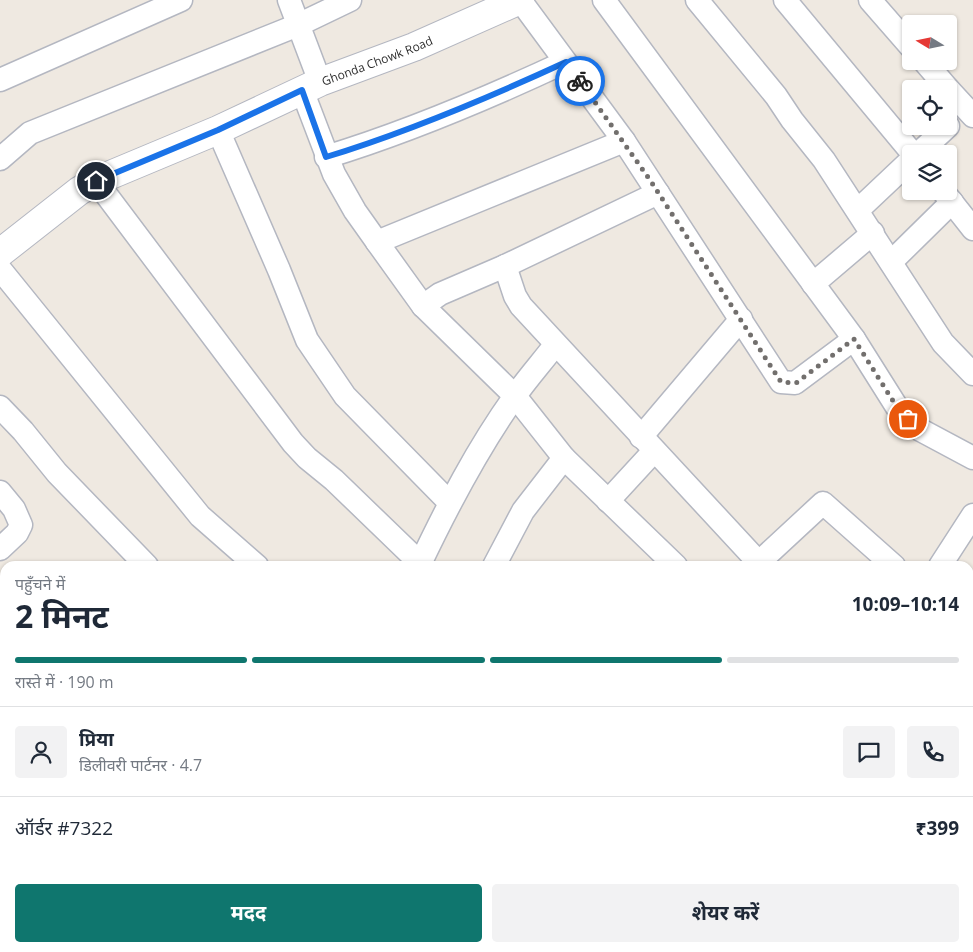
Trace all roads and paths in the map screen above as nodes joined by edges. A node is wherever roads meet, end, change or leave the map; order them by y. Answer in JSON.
{"nodes":[{"id":1,"x":181,"y":0,"type":"edge"},
{"id":2,"x":289,"y":0,"type":"edge"},
{"id":3,"x":350,"y":0,"type":"edge"},
{"id":4,"x":520,"y":0,"type":"edge"},
{"id":5,"x":604,"y":0,"type":"edge"},
{"id":6,"x":697,"y":0,"type":"edge"},
{"id":7,"x":785,"y":0,"type":"edge"},
{"id":8,"x":870,"y":0,"type":"edge"},
{"id":9,"x":298,"y":25,"type":"junction"},
{"id":10,"x":902,"y":37,"type":"edge"},
{"id":11,"x":566,"y":62,"type":"junction"},
{"id":12,"x":932,"y":70,"type":"edge"},
{"id":13,"x":0,"y":80,"type":"edge"},
{"id":14,"x":940,"y":80,"type":"edge"},
{"id":15,"x":311,"y":86,"type":"junction"},
{"id":16,"x":957,"y":97,"type":"edge"},
{"id":17,"x":971,"y":110,"type":"edge"},
{"id":18,"x":957,"y":120,"type":"edge"},
{"id":19,"x":218,"y":130,"type":"junction"},
{"id":20,"x":938,"y":135,"type":"edge"},
{"id":21,"x":624,"y":141,"type":"junction"},
{"id":22,"x":906,"y":145,"type":"edge"},
{"id":23,"x":928,"y":145,"type":"edge"},
{"id":24,"x":326,"y":157,"type":"junction"},
{"id":25,"x":0,"y":159,"type":"edge"},
{"id":26,"x":902,"y":168,"type":"edge"},
{"id":27,"x":96,"y":181,"type":"junction"},
{"id":28,"x":658,"y":193,"type":"junction"},
{"id":29,"x":944,"y":200,"type":"edge"},
{"id":30,"x":949,"y":200,"type":"edge"},
{"id":31,"x":858,"y":210,"type":"junction"},
{"id":32,"x":973,"y":229,"type":"edge"},
{"id":33,"x":873,"y":233,"type":"junction"},
{"id":34,"x":377,"y":242,"type":"junction"},
{"id":35,"x":0,"y":253,"type":"edge"},
{"id":36,"x":891,"y":262,"type":"junction"},
{"id":37,"x":505,"y":266,"type":"junction"},
{"id":38,"x":0,"y":269,"type":"edge"},
{"id":39,"x":813,"y":284,"type":"junction"},
{"id":40,"x":423,"y":306,"type":"junction"},
{"id":41,"x":741,"y":319,"type":"junction"},
{"id":42,"x":854,"y":339,"type":"junction"},
{"id":43,"x":555,"y":345,"type":"junction"},
{"id":44,"x":973,"y":374,"type":"edge"},
{"id":45,"x":515,"y":396,"type":"junction"},
{"id":46,"x":0,"y":407,"type":"edge"},
{"id":47,"x":648,"y":444,"type":"junction"},
{"id":48,"x":564,"y":458,"type":"junction"},
{"id":49,"x":973,"y":458,"type":"edge"},
{"id":50,"x":0,"y":492,"type":"edge"},
{"id":51,"x":608,"y":501,"type":"junction"},
{"id":52,"x":450,"y":503,"type":"junction"},
{"id":53,"x":971,"y":522,"type":"edge"},
{"id":54,"x":0,"y":549,"type":"edge"},
{"id":55,"x":142,"y":561,"type":"edge"},
{"id":56,"x":251,"y":561,"type":"edge"},
{"id":57,"x":416,"y":561,"type":"edge"},
{"id":58,"x":422,"y":561,"type":"edge"},
{"id":59,"x":497,"y":561,"type":"edge"},
{"id":60,"x":671,"y":561,"type":"edge"},
{"id":61,"x":755,"y":561,"type":"edge"},
{"id":62,"x":763,"y":561,"type":"edge"},
{"id":63,"x":888,"y":561,"type":"edge"},
{"id":64,"x":944,"y":561,"type":"edge"}],
"edges":[{"from":1,"to":13,"type":"street"},
{"from":2,"to":9,"type":"street"},
{"from":3,"to":9,"type":"street"},
{"from":4,"to":11,"type":"street"},
{"from":4,"to":15,"type":"street","name":"Ghonda Chowk Road"},
{"from":5,"to":39,"type":"street"},
{"from":6,"to":31,"type":"street"},
{"from":7,"to":22,"type":"street"},
{"from":8,"to":10,"type":"street"},
{"from":9,"to":15,"type":"street"},
{"from":9,"to":25,"type":"street"},
{"from":11,"to":21,"type":"street"},
{"from":11,"to":24,"type":"street"},
{"from":12,"to":14,"type":"street"},
{"from":15,"to":19,"type":"street","name":"Ghonda Chowk Road"},
{"from":15,"to":24,"type":"street"},
{"from":16,"to":17,"type":"street"},
{"from":17,"to":18,"type":"street"},
{"from":19,"to":27,"type":"street","name":"Ghonda Chowk Road"},
{"from":19,"to":52,"type":"street"},
{"from":20,"to":23,"type":"street"},
{"from":21,"to":28,"type":"street"},
{"from":21,"to":34,"type":"street"},
{"from":24,"to":34,"type":"street"},
{"from":26,"to":31,"type":"street"},
{"from":27,"to":35,"type":"street","name":"Ghonda Chowk Road"},
{"from":27,"to":57,"type":"street"},
{"from":28,"to":37,"type":"street"},
{"from":28,"to":41,"type":"street"},
{"from":29,"to":36,"type":"street"},
{"from":30,"to":32,"type":"street"},
{"from":31,"to":33,"type":"street"},
{"from":33,"to":36,"type":"street"},
{"from":33,"to":39,"type":"street"},
{"from":34,"to":40,"type":"street"},
{"from":36,"to":44,"type":"street"},
{"from":37,"to":40,"type":"street"},
{"from":37,"to":43,"type":"street"},
{"from":38,"to":56,"type":"street"},
{"from":39,"to":42,"type":"street"},
{"from":40,"to":45,"type":"street"},
{"from":41,"to":42,"type":"street"},
{"from":41,"to":47,"type":"street"},
{"from":42,"to":49,"type":"street"},
{"from":43,"to":45,"type":"street"},
{"from":43,"to":47,"type":"street"},
{"from":45,"to":48,"type":"street"},
{"from":45,"to":52,"type":"street"},
{"from":46,"to":55,"type":"street"},
{"from":47,"to":51,"type":"street"},
{"from":47,"to":61,"type":"street"},
{"from":48,"to":51,"type":"street"},
{"from":48,"to":59,"type":"street"},
{"from":50,"to":54,"type":"street"},
{"from":51,"to":60,"type":"street"},
{"from":52,"to":58,"type":"street"},
{"from":53,"to":64,"type":"street"},
{"from":62,"to":63,"type":"street"}]}
